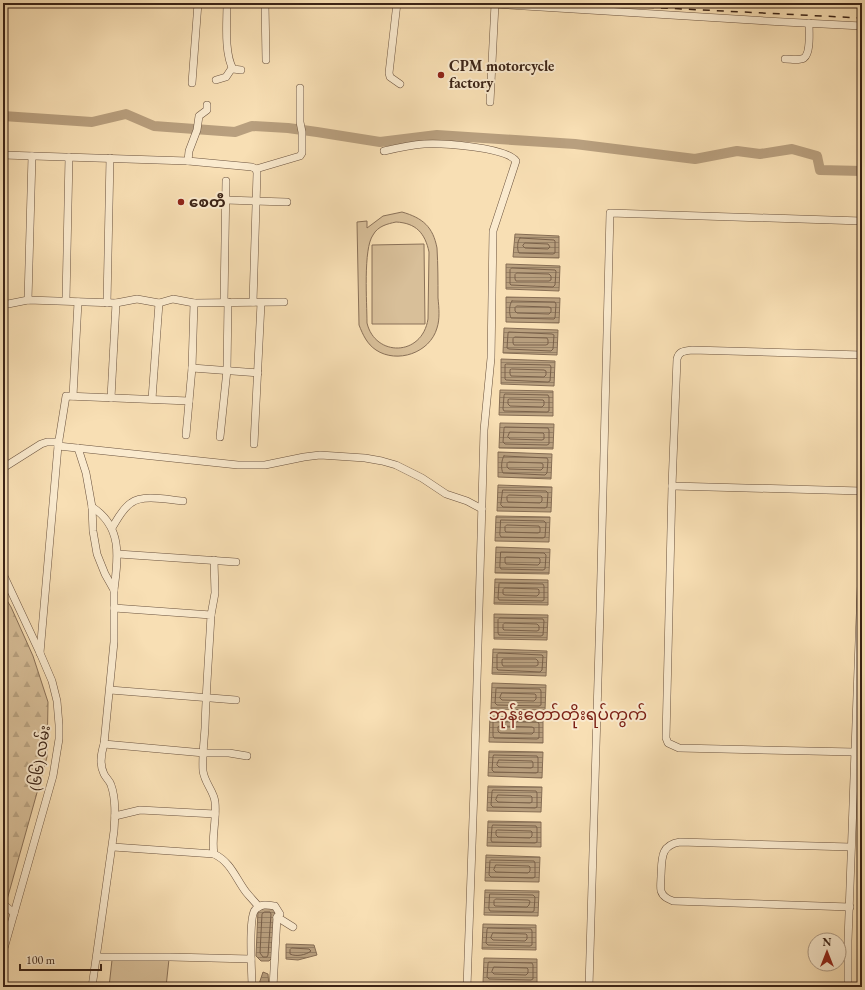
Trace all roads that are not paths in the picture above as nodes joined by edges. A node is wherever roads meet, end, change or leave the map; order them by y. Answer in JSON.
{"nodes":[{"id":1,"x":198,"y":3,"type":"edge"},
{"id":2,"x":227,"y":3,"type":"edge"},
{"id":3,"x":264,"y":3,"type":"edge"},
{"id":4,"x":397,"y":3,"type":"edge"},
{"id":5,"x":477,"y":3,"type":"edge"},
{"id":6,"x":495,"y":4,"type":"junction"},
{"id":7,"x":809,"y":23,"type":"junction"},
{"id":8,"x":862,"y":26,"type":"edge"},
{"id":9,"x":785,"y":59,"type":"dead end"},
{"id":10,"x":266,"y":60,"type":"dead end"},
{"id":11,"x":232,"y":68,"type":"junction"},
{"id":12,"x":240,"y":70,"type":"dead end"},
{"id":13,"x":216,"y":80,"type":"dead end"},
{"id":14,"x":192,"y":83,"type":"dead end"},
{"id":15,"x":400,"y":84,"type":"dead end"},
{"id":16,"x":300,"y":88,"type":"dead end"},
{"id":17,"x":490,"y":102,"type":"dead end"},
{"id":18,"x":207,"y":105,"type":"dead end"},
{"id":19,"x":384,"y":151,"type":"dead end"},
{"id":20,"x":3,"y":155,"type":"edge"},
{"id":21,"x":32,"y":156,"type":"junction"},
{"id":22,"x":69,"y":157,"type":"junction"},
{"id":23,"x":110,"y":158,"type":"junction"},
{"id":24,"x":188,"y":161,"type":"junction"},
{"id":25,"x":256,"y":169,"type":"junction"},
{"id":26,"x":226,"y":181,"type":"dead end"},
{"id":27,"x":225,"y":200,"type":"junction"},
{"id":28,"x":256,"y":200,"type":"junction"},
{"id":29,"x":287,"y":202,"type":"dead end"},
{"id":30,"x":862,"y":221,"type":"edge"},
{"id":31,"x":28,"y":300,"type":"junction"},
{"id":32,"x":66,"y":300,"type":"junction"},
{"id":33,"x":78,"y":302,"type":"junction"},
{"id":34,"x":226,"y":302,"type":"junction"},
{"id":35,"x":257,"y":302,"type":"junction"},
{"id":36,"x":284,"y":302,"type":"dead end"},
{"id":37,"x":107,"y":303,"type":"junction"},
{"id":38,"x":116,"y":303,"type":"junction"},
{"id":39,"x":159,"y":303,"type":"junction"},
{"id":40,"x":194,"y":303,"type":"junction"},
{"id":41,"x":3,"y":305,"type":"edge"},
{"id":42,"x":862,"y":355,"type":"edge"},
{"id":43,"x":192,"y":368,"type":"junction"},
{"id":44,"x":227,"y":370,"type":"junction"},
{"id":45,"x":258,"y":373,"type":"junction"},
{"id":46,"x":73,"y":396,"type":"junction"},
{"id":47,"x":112,"y":398,"type":"junction"},
{"id":48,"x":152,"y":399,"type":"junction"},
{"id":49,"x":189,"y":401,"type":"junction"},
{"id":50,"x":186,"y":435,"type":"dead end"},
{"id":51,"x":220,"y":437,"type":"dead end"},
{"id":52,"x":59,"y":444,"type":"junction"},
{"id":53,"x":254,"y":444,"type":"dead end"},
{"id":54,"x":78,"y":448,"type":"junction"},
{"id":55,"x":3,"y":468,"type":"edge"},
{"id":56,"x":672,"y":486,"type":"junction"},
{"id":57,"x":862,"y":491,"type":"edge"},
{"id":58,"x":183,"y":501,"type":"dead end"},
{"id":59,"x":862,"y":504,"type":"edge"},
{"id":60,"x":92,"y":507,"type":"junction"},
{"id":61,"x":482,"y":509,"type":"junction"},
{"id":62,"x":112,"y":528,"type":"junction"},
{"id":63,"x":118,"y":554,"type":"junction"},
{"id":64,"x":214,"y":560,"type":"junction"},
{"id":65,"x":236,"y":562,"type":"dead end"},
{"id":66,"x":3,"y":574,"type":"edge"},
{"id":67,"x":114,"y":590,"type":"junction"},
{"id":68,"x":114,"y":608,"type":"junction"},
{"id":69,"x":211,"y":615,"type":"junction"},
{"id":70,"x":40,"y":653,"type":"junction"},
{"id":71,"x":110,"y":690,"type":"junction"},
{"id":72,"x":206,"y":698,"type":"junction"},
{"id":73,"x":236,"y":700,"type":"dead end"},
{"id":74,"x":104,"y":744,"type":"junction"},
{"id":75,"x":855,"y":752,"type":"junction"},
{"id":76,"x":204,"y":753,"type":"junction"},
{"id":77,"x":247,"y":756,"type":"dead end"},
{"id":78,"x":215,"y":814,"type":"junction"},
{"id":79,"x":115,"y":816,"type":"junction"},
{"id":80,"x":113,"y":847,"type":"junction"},
{"id":81,"x":851,"y":848,"type":"junction"},
{"id":82,"x":214,"y":854,"type":"junction"},
{"id":83,"x":3,"y":904,"type":"edge"},
{"id":84,"x":259,"y":907,"type":"junction"},
{"id":85,"x":850,"y":907,"type":"junction"},
{"id":86,"x":14,"y":913,"type":"junction"},
{"id":87,"x":277,"y":917,"type":"junction"},
{"id":88,"x":293,"y":927,"type":"dead end"},
{"id":89,"x":4,"y":944,"type":"edge"},
{"id":90,"x":3,"y":952,"type":"edge"},
{"id":91,"x":97,"y":957,"type":"junction"},
{"id":92,"x":251,"y":959,"type":"junction"},
{"id":93,"x":92,"y":987,"type":"edge"},
{"id":94,"x":252,"y":987,"type":"edge"},
{"id":95,"x":273,"y":987,"type":"edge"},
{"id":96,"x":467,"y":987,"type":"edge"},
{"id":97,"x":589,"y":987,"type":"edge"},
{"id":98,"x":848,"y":987,"type":"edge"}],
"edges":[{"from":1,"to":14,"type":"street"},
{"from":2,"to":11,"type":"street"},
{"from":3,"to":10,"type":"street"},
{"from":4,"to":15,"type":"street"},
{"from":5,"to":6,"type":"street"},
{"from":6,"to":7,"type":"street"},
{"from":6,"to":17,"type":"street"},
{"from":7,"to":8,"type":"street"},
{"from":7,"to":9,"type":"street"},
{"from":11,"to":12,"type":"street"},
{"from":11,"to":13,"type":"street"},
{"from":16,"to":25,"type":"street"},
{"from":18,"to":24,"type":"street"},
{"from":19,"to":61,"type":"street"},
{"from":20,"to":21,"type":"street"},
{"from":21,"to":22,"type":"street"},
{"from":21,"to":31,"type":"street"},
{"from":22,"to":23,"type":"street"},
{"from":22,"to":32,"type":"street"},
{"from":23,"to":24,"type":"street"},
{"from":23,"to":37,"type":"street"},
{"from":24,"to":25,"type":"street"},
{"from":25,"to":28,"type":"street"},
{"from":26,"to":27,"type":"street"},
{"from":27,"to":28,"type":"street"},
{"from":27,"to":34,"type":"street"},
{"from":28,"to":29,"type":"street"},
{"from":28,"to":35,"type":"street"},
{"from":30,"to":97,"type":"street"},
{"from":31,"to":32,"type":"street"},
{"from":31,"to":41,"type":"street"},
{"from":32,"to":33,"type":"street"},
{"from":33,"to":37,"type":"street"},
{"from":33,"to":46,"type":"street"},
{"from":34,"to":35,"type":"street"},
{"from":34,"to":40,"type":"street"},
{"from":34,"to":44,"type":"street"},
{"from":35,"to":36,"type":"street"},
{"from":35,"to":45,"type":"street"},
{"from":37,"to":38,"type":"street"},
{"from":38,"to":39,"type":"street"},
{"from":38,"to":47,"type":"street"},
{"from":39,"to":40,"type":"street"},
{"from":39,"to":48,"type":"street"},
{"from":40,"to":43,"type":"street"},
{"from":42,"to":56,"type":"street"},
{"from":43,"to":44,"type":"street"},
{"from":43,"to":49,"type":"street"},
{"from":44,"to":45,"type":"street"},
{"from":44,"to":51,"type":"street"},
{"from":45,"to":53,"type":"street"},
{"from":46,"to":47,"type":"street"},
{"from":46,"to":52,"type":"street"},
{"from":47,"to":48,"type":"street"},
{"from":48,"to":49,"type":"street"},
{"from":49,"to":50,"type":"street"},
{"from":52,"to":54,"type":"street"},
{"from":52,"to":55,"type":"street"},
{"from":52,"to":70,"type":"street"},
{"from":54,"to":60,"type":"street"},
{"from":54,"to":61,"type":"street"},
{"from":56,"to":57,"type":"street"},
{"from":56,"to":75,"type":"street"},
{"from":58,"to":62,"type":"street"},
{"from":59,"to":75,"type":"street"},
{"from":60,"to":62,"type":"street"},
{"from":60,"to":67,"type":"street"},
{"from":61,"to":96,"type":"street"},
{"from":62,"to":63,"type":"street"},
{"from":63,"to":64,"type":"street"},
{"from":63,"to":67,"type":"street"},
{"from":64,"to":65,"type":"street"},
{"from":64,"to":69,"type":"street"},
{"from":66,"to":70,"type":"street","name":"(၆၆) လမ်း"},
{"from":67,"to":68,"type":"street"},
{"from":68,"to":69,"type":"street"},
{"from":68,"to":71,"type":"street"},
{"from":69,"to":72,"type":"street"},
{"from":70,"to":86,"type":"street","name":"(၆၆) လမ်း"},
{"from":71,"to":72,"type":"street"},
{"from":71,"to":74,"type":"street"},
{"from":72,"to":73,"type":"street"},
{"from":72,"to":76,"type":"street"},
{"from":74,"to":76,"type":"street"},
{"from":74,"to":79,"type":"street"},
{"from":75,"to":81,"type":"street"},
{"from":76,"to":77,"type":"street"},
{"from":76,"to":78,"type":"street"},
{"from":78,"to":79,"type":"street"},
{"from":78,"to":82,"type":"street"},
{"from":79,"to":80,"type":"street"},
{"from":80,"to":82,"type":"street"},
{"from":80,"to":91,"type":"street"},
{"from":81,"to":85,"type":"street"},
{"from":81,"to":85,"type":"street"},
{"from":82,"to":84,"type":"street"},
{"from":83,"to":86,"type":"street"},
{"from":84,"to":87,"type":"street"},
{"from":84,"to":92,"type":"street"},
{"from":85,"to":98,"type":"street"},
{"from":86,"to":89,"type":"street","name":"(၆၆) လမ်း"},
{"from":87,"to":88,"type":"street"},
{"from":87,"to":95,"type":"street"},
{"from":89,"to":90,"type":"street","name":"(၆၆) လမ်း"},
{"from":91,"to":92,"type":"street"},
{"from":91,"to":93,"type":"street"},
{"from":92,"to":94,"type":"street"}]}
